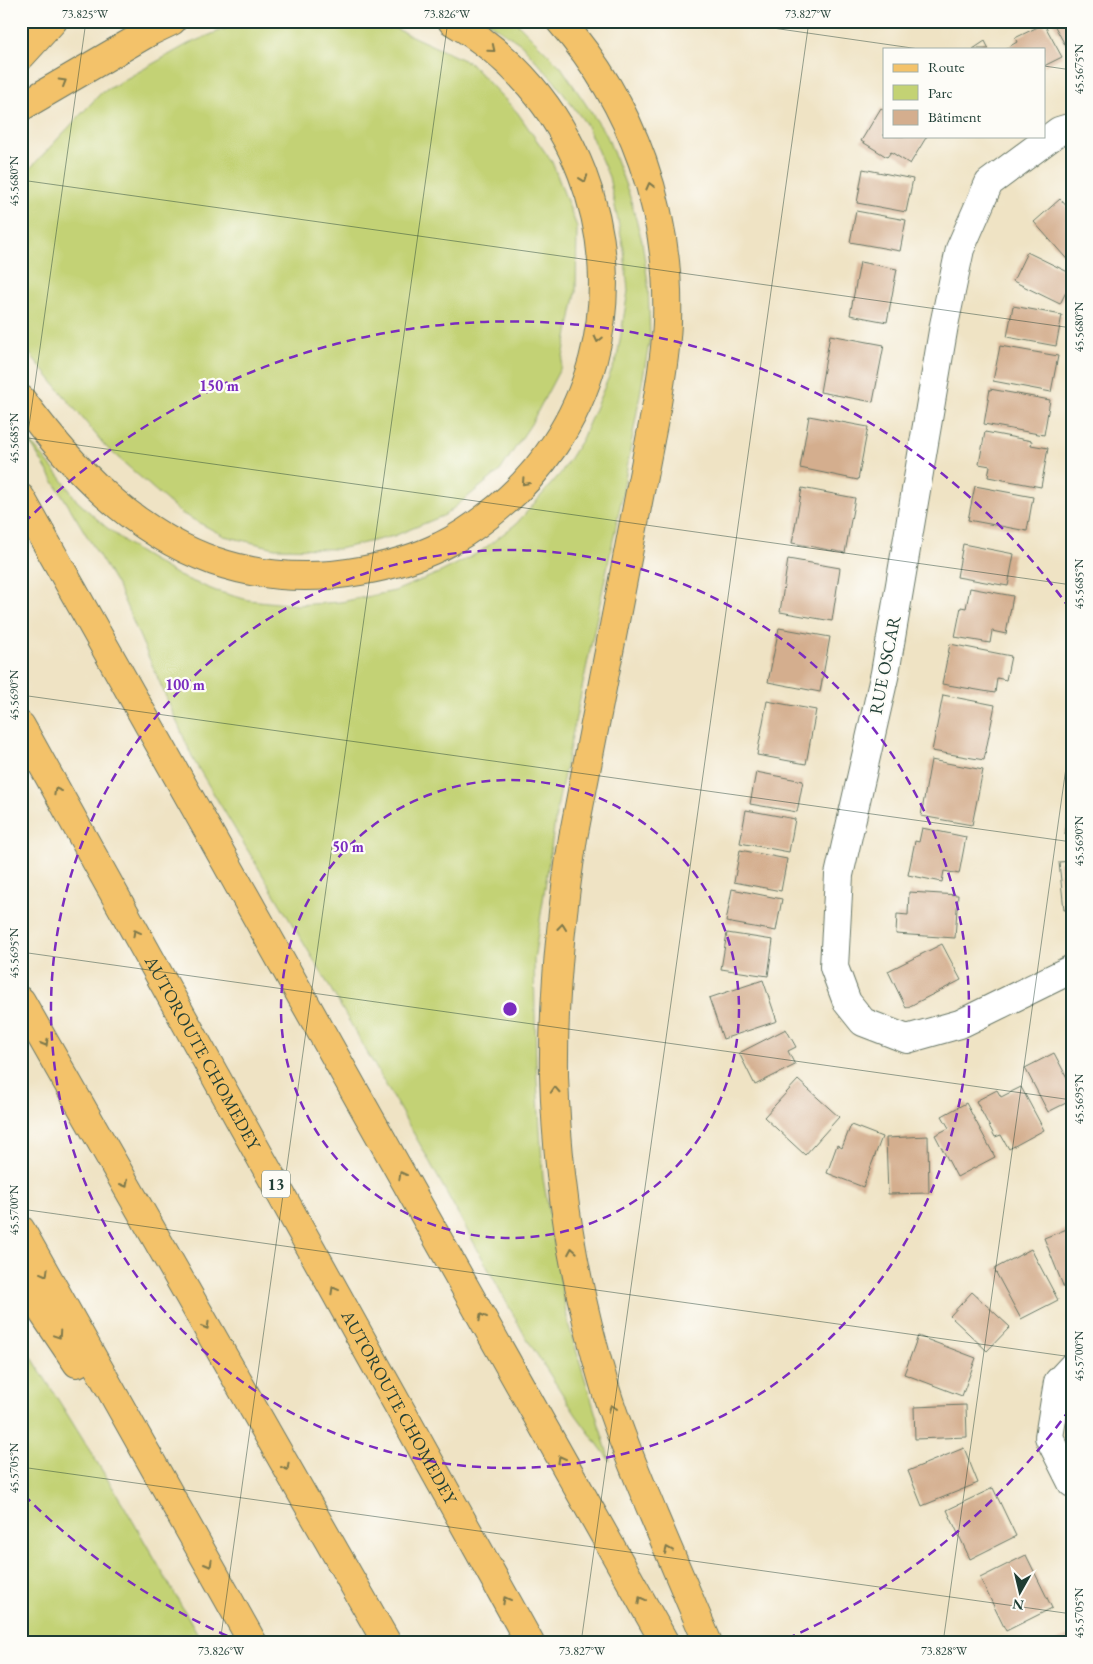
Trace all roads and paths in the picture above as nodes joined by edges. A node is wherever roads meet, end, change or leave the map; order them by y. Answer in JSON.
{"nodes":[{"id":1,"x":54,"y":21,"type":"edge"},
{"id":2,"x":172,"y":21,"type":"edge"},
{"id":3,"x":452,"y":21,"type":"edge"},
{"id":4,"x":560,"y":21,"type":"edge"},
{"id":5,"x":21,"y":56,"type":"edge"},
{"id":6,"x":21,"y":107,"type":"edge"},
{"id":7,"x":1072,"y":126,"type":"edge"},
{"id":8,"x":21,"y":398,"type":"edge"},
{"id":9,"x":21,"y":498,"type":"edge"},
{"id":10,"x":21,"y":726,"type":"edge"},
{"id":11,"x":1072,"y":969,"type":"edge"},
{"id":12,"x":21,"y":1001,"type":"edge"},
{"id":13,"x":21,"y":1230,"type":"edge"},
{"id":14,"x":21,"y":1280,"type":"edge"},
{"id":15,"x":1072,"y":1367,"type":"edge"},
{"id":16,"x":1072,"y":1483,"type":"edge"},
{"id":17,"x":184,"y":1522,"type":"junction"},
{"id":18,"x":253,"y":1643,"type":"edge"},
{"id":19,"x":387,"y":1643,"type":"edge"},
{"id":20,"x":530,"y":1643,"type":"edge"},
{"id":21,"x":665,"y":1643,"type":"edge"},
{"id":22,"x":708,"y":1643,"type":"edge"}],
"edges":[{"from":1,"to":5,"type":"main road"},
{"from":6,"to":2,"type":"main road","one_way":true},
{"from":3,"to":8,"type":"main road","one_way":true},
{"from":22,"to":4,"type":"main road","one_way":true},
{"from":7,"to":11,"type":"street","name":"RUE OSCAR"},
{"from":21,"to":9,"type":"main road","one_way":true},
{"from":20,"to":10,"type":"main road","name":"AUTOROUTE CHOMEDEY","number":"13","one_way":true},
{"from":12,"to":19,"type":"main road","one_way":true},
{"from":13,"to":17,"type":"main road","one_way":true},
{"from":14,"to":17,"type":"main road","one_way":true},
{"from":15,"to":16,"type":"street"},
{"from":17,"to":18,"type":"main road","one_way":true}]}
